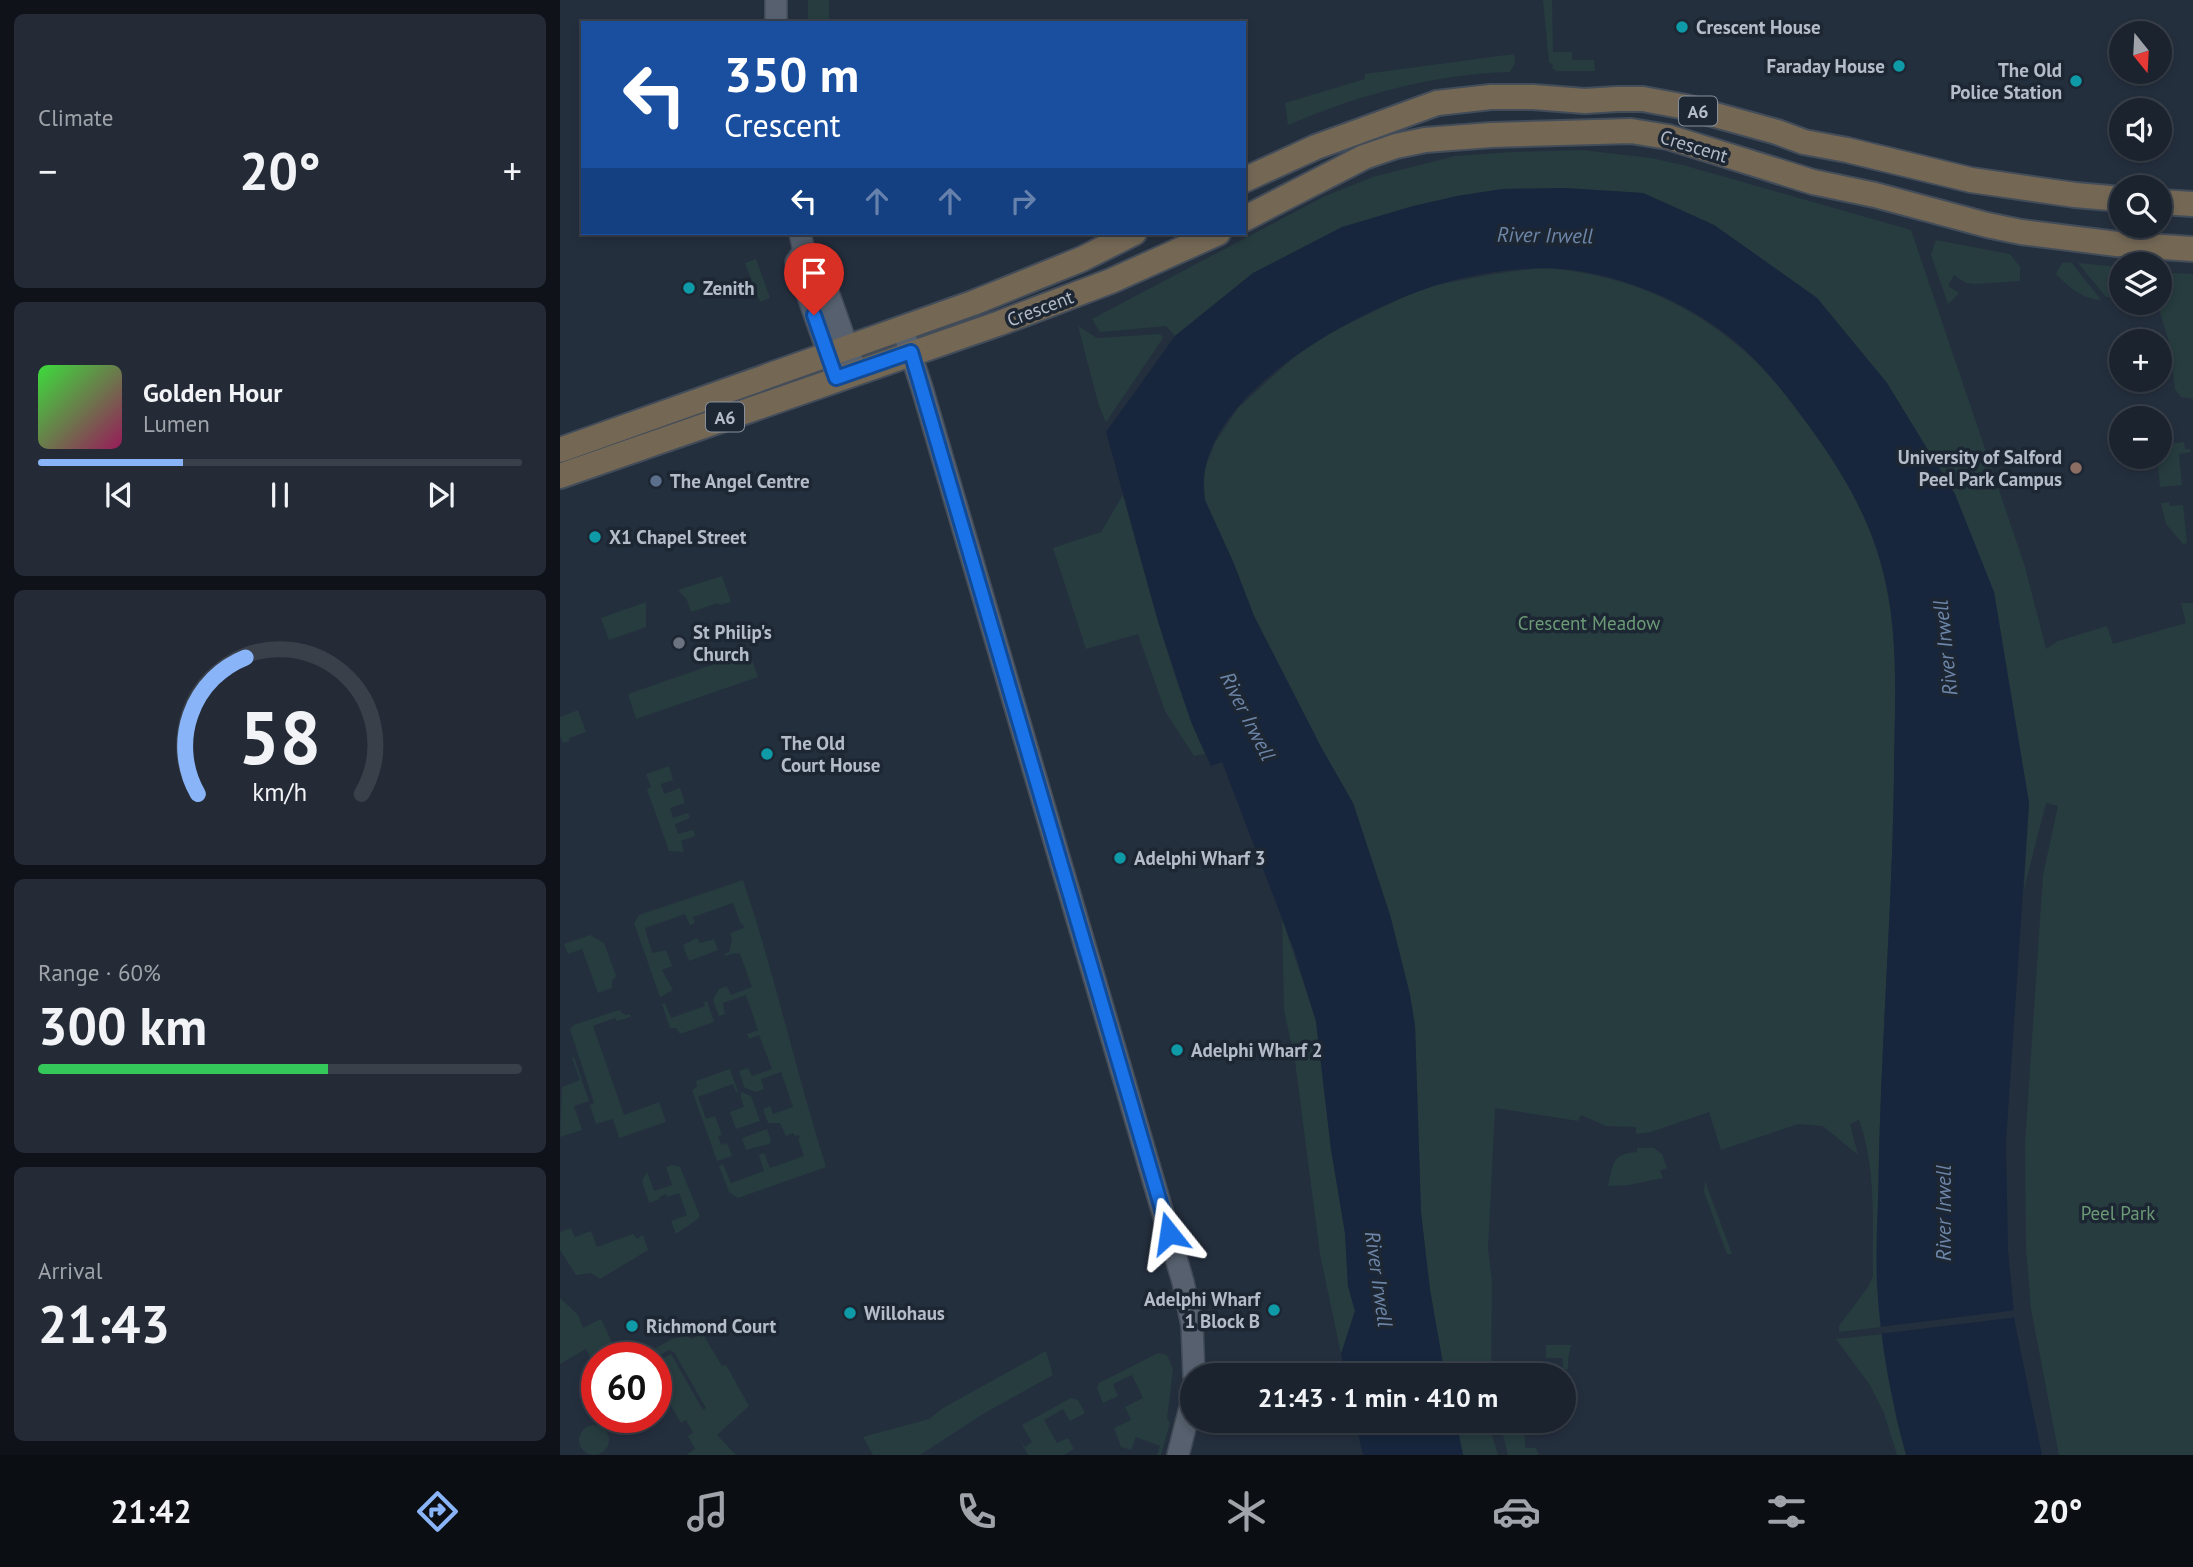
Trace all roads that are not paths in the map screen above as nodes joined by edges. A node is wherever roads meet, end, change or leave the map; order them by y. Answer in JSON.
{"nodes":[{"id":1,"x":776,"y":0,"type":"edge"},
{"id":2,"x":776,"y":21,"type":"edge"},
{"id":3,"x":1246,"y":179,"type":"edge"},
{"id":4,"x":2109,"y":198,"type":"edge"},
{"id":5,"x":2172,"y":203,"type":"edge"},
{"id":6,"x":2193,"y":204,"type":"edge"},
{"id":7,"x":1246,"y":218,"type":"edge"},
{"id":8,"x":1130,"y":235,"type":"edge"},
{"id":9,"x":1214,"y":235,"type":"edge"},
{"id":10,"x":802,"y":242,"type":"edge"},
{"id":11,"x":2193,"y":249,"type":"edge"},
{"id":12,"x":902,"y":327,"type":"junction"},
{"id":13,"x":838,"y":349,"type":"junction"},
{"id":14,"x":911,"y":352,"type":"junction"},
{"id":15,"x":846,"y":375,"type":"junction"},
{"id":16,"x":560,"y":450,"type":"edge"},
{"id":17,"x":560,"y":476,"type":"edge"},
{"id":18,"x":1193,"y":1363,"type":"edge"},
{"id":19,"x":1184,"y":1433,"type":"edge"},
{"id":20,"x":1178,"y":1455,"type":"edge"}],
"edges":[{"from":1,"to":2,"type":"main road"},
{"from":3,"to":4,"type":"highway","name":"Crescent","number":"A6"},
{"from":5,"to":6,"type":"highway"},
{"from":7,"to":11,"type":"highway","name":"Crescent","number":"A6"},
{"from":8,"to":12,"type":"highway","name":"Crescent","number":"A6"},
{"from":9,"to":14,"type":"highway","name":"Crescent","number":"A6"},
{"from":10,"to":13,"type":"main road"},
{"from":12,"to":13,"type":"highway","name":"Crescent","number":"A6"},
{"from":12,"to":14,"type":"main road"},
{"from":13,"to":15,"type":"main road"},
{"from":13,"to":16,"type":"highway","number":"A6"},
{"from":14,"to":15,"type":"highway","name":"Crescent","number":"A6"},
{"from":14,"to":18,"type":"main road"},
{"from":15,"to":17,"type":"highway","number":"A6"},
{"from":19,"to":20,"type":"main road"}]}
